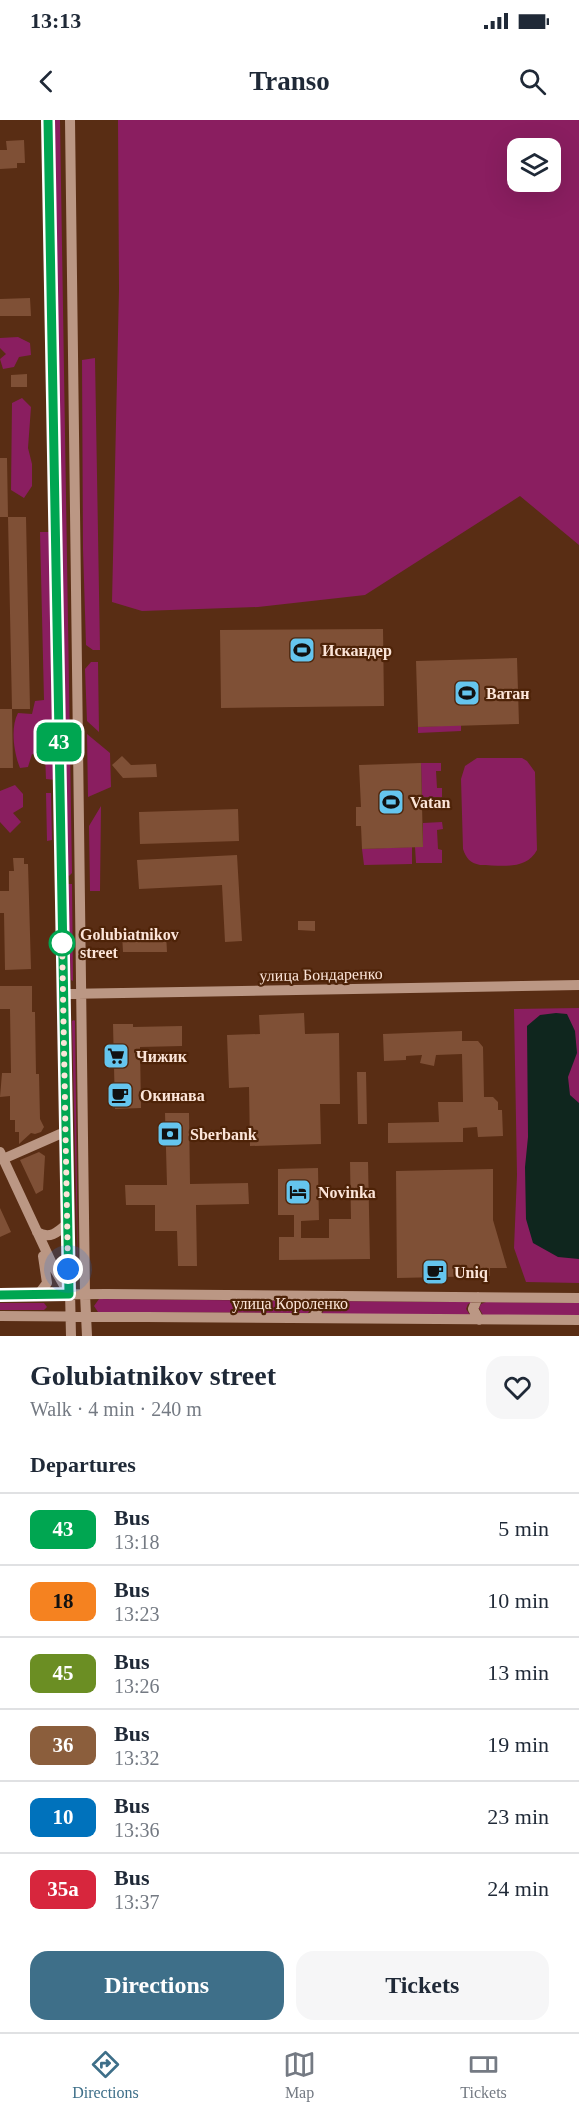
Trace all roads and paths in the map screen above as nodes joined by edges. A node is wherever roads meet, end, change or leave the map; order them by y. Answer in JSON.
{"nodes":[{"id":1,"x":48,"y":120,"type":"edge"},
{"id":2,"x":70,"y":120,"type":"edge"},
{"id":3,"x":81,"y":874,"type":"junction"},
{"id":4,"x":61,"y":875,"type":"junction"},
{"id":5,"x":579,"y":985,"type":"edge"},
{"id":6,"x":63,"y":994,"type":"junction"},
{"id":7,"x":82,"y":994,"type":"junction"},
{"id":8,"x":66,"y":1134,"type":"junction"},
{"id":9,"x":2,"y":1156,"type":"edge"},
{"id":10,"x":68,"y":1223,"type":"junction"},
{"id":11,"x":37,"y":1232,"type":"junction"},
{"id":12,"x":69,"y":1294,"type":"junction"},
{"id":13,"x":85,"y":1294,"type":"junction"},
{"id":14,"x":0,"y":1295,"type":"edge"},
{"id":15,"x":38,"y":1295,"type":"junction"},
{"id":16,"x":311,"y":1296,"type":"junction"},
{"id":17,"x":478,"y":1297,"type":"junction"},
{"id":18,"x":579,"y":1298,"type":"edge"},
{"id":19,"x":0,"y":1316,"type":"edge"},
{"id":20,"x":70,"y":1316,"type":"junction"},
{"id":21,"x":86,"y":1316,"type":"junction"},
{"id":22,"x":312,"y":1318,"type":"junction"},
{"id":23,"x":479,"y":1320,"type":"junction"},
{"id":24,"x":579,"y":1320,"type":"edge"},
{"id":25,"x":71,"y":1336,"type":"edge"},
{"id":26,"x":87,"y":1336,"type":"edge"}],
"edges":[{"from":1,"to":4,"type":"main road"},
{"from":2,"to":3,"type":"main road"},
{"from":3,"to":4,"type":"main road"},
{"from":3,"to":7,"type":"main road"},
{"from":4,"to":6,"type":"main road"},
{"from":5,"to":7,"type":"main road","name":"улица Бондаренко"},
{"from":6,"to":7,"type":"main road","name":"улица Бондаренко"},
{"from":6,"to":8,"type":"main road"},
{"from":7,"to":13,"type":"main road"},
{"from":8,"to":9,"type":"main road"},
{"from":8,"to":10,"type":"main road"},
{"from":9,"to":11,"type":"main road"},
{"from":10,"to":11,"type":"main road"},
{"from":10,"to":12,"type":"main road"},
{"from":11,"to":12,"type":"main road"},
{"from":11,"to":15,"type":"main road"},
{"from":12,"to":13,"type":"main road","name":"улица Короленко"},
{"from":12,"to":15,"type":"main road","name":"улица Короленко"},
{"from":12,"to":20,"type":"main road"},
{"from":12,"to":21,"type":"main road"},
{"from":13,"to":16,"type":"main road","name":"улица Короленко"},
{"from":13,"to":21,"type":"main road"},
{"from":14,"to":15,"type":"main road","name":"улица Короленко"},
{"from":16,"to":17,"type":"main road","name":"улица Короленко"},
{"from":16,"to":22,"type":"main road"},
{"from":17,"to":18,"type":"main road","name":"улица Короленко"},
{"from":17,"to":23,"type":"main road"},
{"from":19,"to":20,"type":"main road","name":"улица Короленко"},
{"from":20,"to":21,"type":"main road","name":"улица Короленко"},
{"from":20,"to":25,"type":"main road"},
{"from":21,"to":22,"type":"main road","name":"улица Короленко"},
{"from":21,"to":26,"type":"main road"},
{"from":22,"to":23,"type":"main road","name":"улица Короленко"},
{"from":23,"to":24,"type":"main road","name":"улица Короленко"}]}
